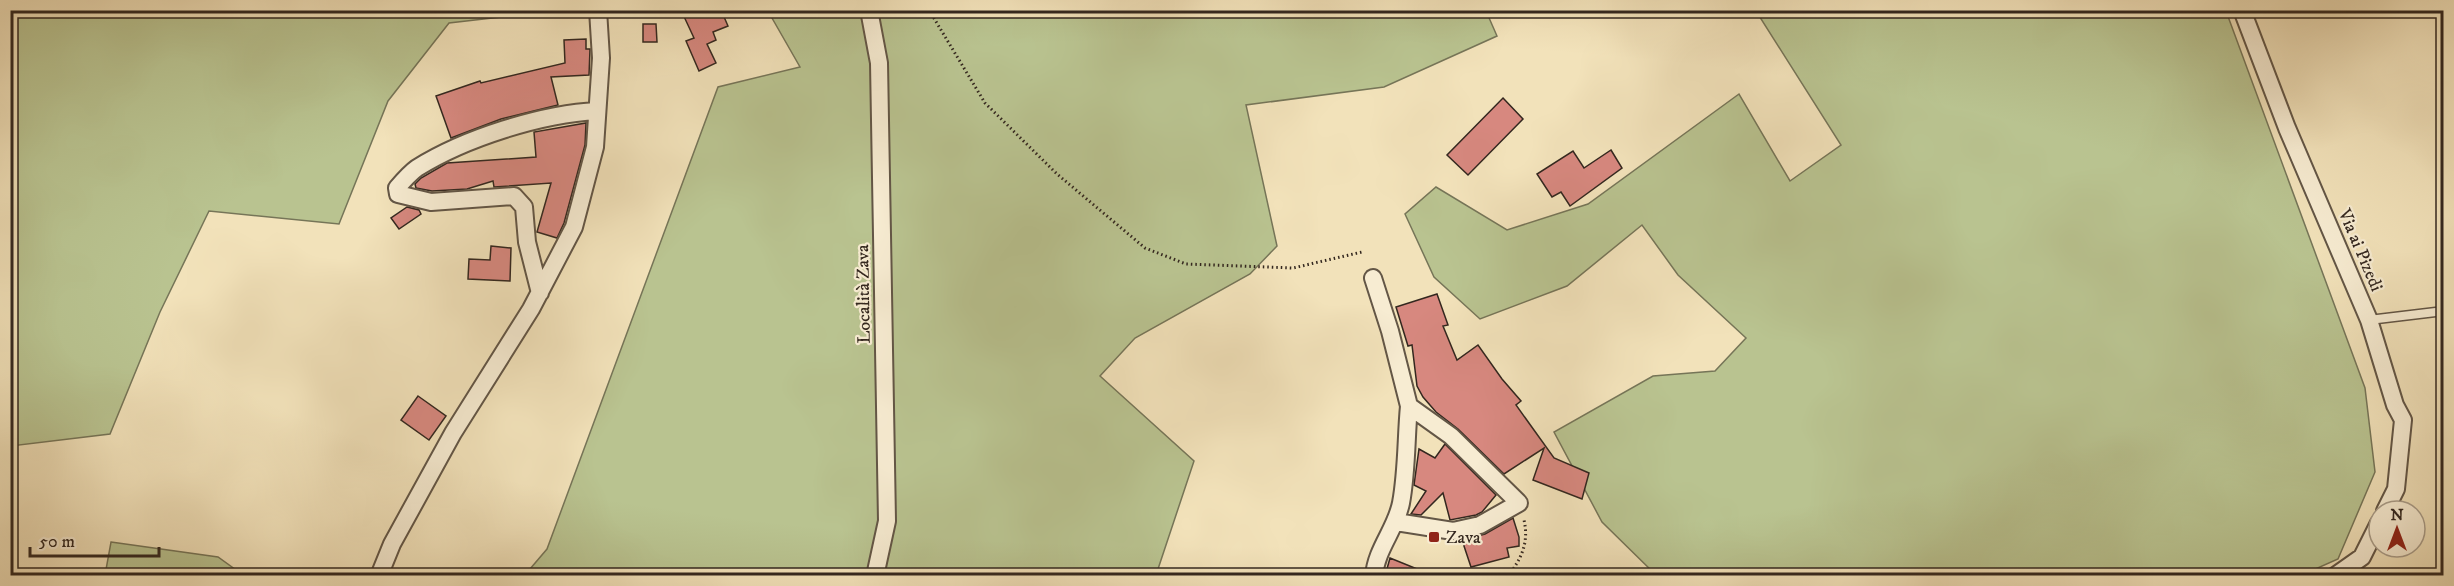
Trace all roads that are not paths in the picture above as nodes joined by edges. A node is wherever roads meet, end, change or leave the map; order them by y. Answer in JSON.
{"nodes":[{"id":1,"x":598,"y":10,"type":"edge"},
{"id":2,"x":869,"y":10,"type":"edge"},
{"id":3,"x":2242,"y":10,"type":"edge"},
{"id":4,"x":597,"y":111,"type":"junction"},
{"id":5,"x":1373,"y":278,"type":"dead end"},
{"id":6,"x":540,"y":293,"type":"junction"},
{"id":7,"x":2444,"y":311,"type":"edge"},
{"id":8,"x":2369,"y":320,"type":"junction"},
{"id":9,"x":1409,"y":406,"type":"junction"},
{"id":10,"x":2391,"y":499,"type":"edge"},
{"id":11,"x":1396,"y":522,"type":"junction"},
{"id":12,"x":2367,"y":547,"type":"edge"},
{"id":13,"x":379,"y":576,"type":"edge"},
{"id":14,"x":875,"y":576,"type":"edge"},
{"id":15,"x":1374,"y":576,"type":"edge"},
{"id":16,"x":2335,"y":576,"type":"edge"}],
"edges":[{"from":1,"to":4,"type":"street"},
{"from":2,"to":14,"type":"street","name":"Località Zava"},
{"from":3,"to":8,"type":"street","name":"Via ai Pizedi"},
{"from":4,"to":6,"type":"street"},
{"from":4,"to":6,"type":"street"},
{"from":5,"to":9,"type":"street"},
{"from":6,"to":13,"type":"street"},
{"from":7,"to":8,"type":"lane"},
{"from":8,"to":10,"type":"street","name":"Via ai Pizedi"},
{"from":9,"to":11,"type":"street"},
{"from":9,"to":11,"type":"street"},
{"from":11,"to":15,"type":"street"},
{"from":12,"to":16,"type":"street"}]}
